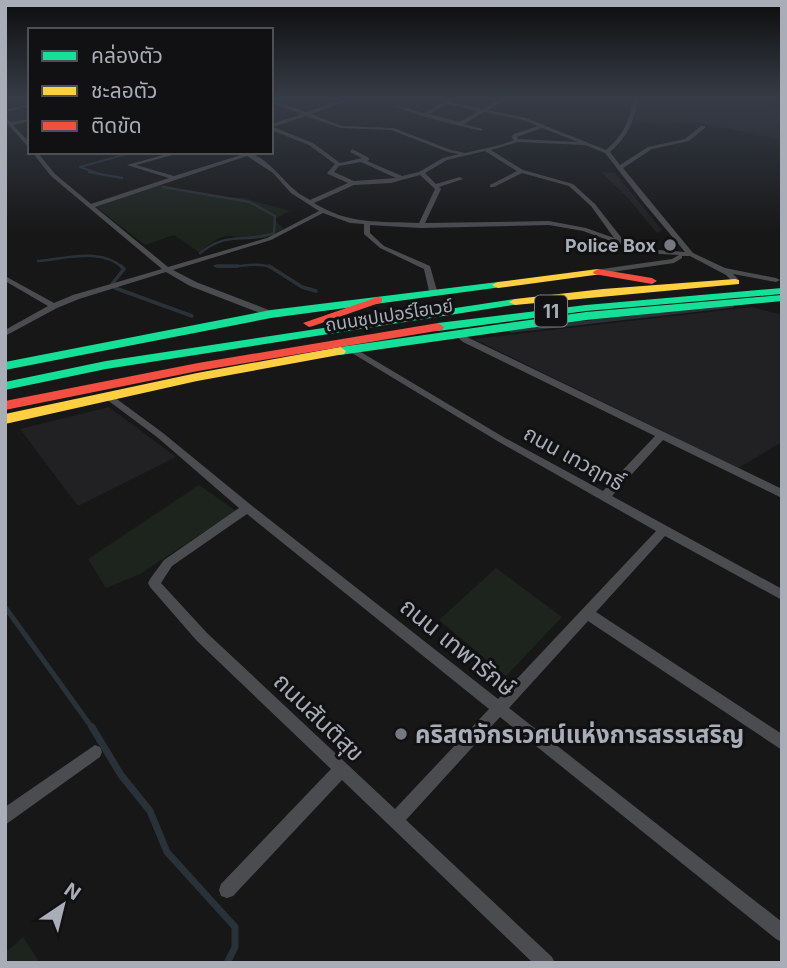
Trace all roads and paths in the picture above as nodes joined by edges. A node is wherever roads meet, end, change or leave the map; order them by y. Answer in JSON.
{"nodes":[{"id":1,"x":309,"y":143,"type":"edge"},
{"id":2,"x":428,"y":143,"type":"edge"},
{"id":3,"x":507,"y":143,"type":"edge"},
{"id":4,"x":569,"y":143,"type":"edge"},
{"id":5,"x":619,"y":143,"type":"edge"},
{"id":6,"x":672,"y":143,"type":"edge"},
{"id":7,"x":583,"y":144,"type":"joint"},
{"id":8,"x":487,"y":150,"type":"junction"},
{"id":9,"x":352,"y":151,"type":"dead end"},
{"id":10,"x":607,"y":152,"type":"junction"},
{"id":11,"x":467,"y":153,"type":"junction"},
{"id":12,"x":36,"y":154,"type":"edge"},
{"id":13,"x":173,"y":154,"type":"edge"},
{"id":14,"x":243,"y":154,"type":"edge"},
{"id":15,"x":248,"y":154,"type":"edge"},
{"id":16,"x":362,"y":160,"type":"junction"},
{"id":17,"x":338,"y":165,"type":"junction"},
{"id":18,"x":620,"y":168,"type":"junction"},
{"id":19,"x":522,"y":172,"type":"junction"},
{"id":20,"x":421,"y":173,"type":"junction"},
{"id":21,"x":174,"y":178,"type":"junction"},
{"id":22,"x":401,"y":178,"type":"junction"},
{"id":23,"x":460,"y":179,"type":"dead end"},
{"id":24,"x":353,"y":183,"type":"junction"},
{"id":25,"x":437,"y":186,"type":"junction"},
{"id":26,"x":492,"y":186,"type":"dead end"},
{"id":27,"x":309,"y":203,"type":"junction"},
{"id":28,"x":90,"y":206,"type":"junction"},
{"id":29,"x":323,"y":211,"type":"junction"},
{"id":30,"x":367,"y":224,"type":"junction"},
{"id":31,"x":421,"y":226,"type":"junction"},
{"id":32,"x":622,"y":244,"type":"junction"},
{"id":33,"x":691,"y":254,"type":"junction"},
{"id":34,"x":681,"y":255,"type":"junction"},
{"id":35,"x":717,"y":267,"type":"junction"},
{"id":36,"x":167,"y":270,"type":"junction"},
{"id":37,"x":598,"y":272,"type":"junction"},
{"id":38,"x":6,"y":278,"type":"edge"},
{"id":39,"x":733,"y":282,"type":"junction"},
{"id":40,"x":780,"y":283,"type":"edge"},
{"id":41,"x":674,"y":285,"type":"junction"},
{"id":42,"x":433,"y":291,"type":"junction"},
{"id":43,"x":782,"y":299,"type":"edge"},
{"id":44,"x":378,"y":300,"type":"junction"},
{"id":45,"x":54,"y":306,"type":"junction"},
{"id":46,"x":271,"y":314,"type":"junction"},
{"id":47,"x":5,"y":334,"type":"edge"},
{"id":48,"x":459,"y":334,"type":"junction"},
{"id":49,"x":262,"y":340,"type":"junction"},
{"id":50,"x":410,"y":341,"type":"junction"},
{"id":51,"x":322,"y":344,"type":"junction"},
{"id":52,"x":351,"y":350,"type":"junction"},
{"id":53,"x":132,"y":359,"type":"junction"},
{"id":54,"x":5,"y":366,"type":"edge"},
{"id":55,"x":5,"y":386,"type":"edge"},
{"id":56,"x":107,"y":396,"type":"junction"},
{"id":57,"x":32,"y":400,"type":"junction"},
{"id":58,"x":5,"y":406,"type":"edge"},
{"id":59,"x":5,"y":419,"type":"edge"},
{"id":60,"x":662,"y":436,"type":"junction"},
{"id":61,"x":782,"y":494,"type":"edge"},
{"id":62,"x":604,"y":497,"type":"junction"},
{"id":63,"x":247,"y":508,"type":"junction"},
{"id":64,"x":664,"y":530,"type":"junction"},
{"id":65,"x":782,"y":595,"type":"edge"},
{"id":66,"x":587,"y":613,"type":"junction"},
{"id":67,"x":499,"y":710,"type":"junction"},
{"id":68,"x":782,"y":743,"type":"edge"},
{"id":69,"x":95,"y":752,"type":"dead end"},
{"id":70,"x":341,"y":770,"type":"junction"},
{"id":71,"x":6,"y":813,"type":"edge"},
{"id":72,"x":395,"y":821,"type":"junction"},
{"id":73,"x":227,"y":890,"type":"dead end"},
{"id":74,"x":782,"y":933,"type":"edge"},
{"id":75,"x":546,"y":963,"type":"edge"}],
"edges":[{"from":1,"to":17,"type":"street"},
{"from":2,"to":11,"type":"street"},
{"from":3,"to":8,"type":"street"},
{"from":4,"to":7,"type":"street"},
{"from":5,"to":10,"type":"street"},
{"from":6,"to":18,"type":"street"},
{"from":7,"to":10,"type":"street"},
{"from":8,"to":11,"type":"street"},
{"from":8,"to":19,"type":"street"},
{"from":9,"to":16,"type":"street"},
{"from":10,"to":18,"type":"street"},
{"from":11,"to":20,"type":"street"},
{"from":12,"to":28,"type":"street"},
{"from":13,"to":21,"type":"street"},
{"from":14,"to":21,"type":"street"},
{"from":15,"to":27,"type":"street"},
{"from":16,"to":17,"type":"street"},
{"from":16,"to":22,"type":"street"},
{"from":17,"to":24,"type":"street"},
{"from":18,"to":33,"type":"street"},
{"from":19,"to":26,"type":"street"},
{"from":19,"to":32,"type":"street"},
{"from":20,"to":22,"type":"street"},
{"from":20,"to":25,"type":"street"},
{"from":21,"to":28,"type":"street"},
{"from":22,"to":24,"type":"street"},
{"from":23,"to":25,"type":"street"},
{"from":24,"to":27,"type":"street"},
{"from":25,"to":31,"type":"street"},
{"from":27,"to":29,"type":"street"},
{"from":28,"to":36,"type":"street"},
{"from":29,"to":30,"type":"street"},
{"from":29,"to":36,"type":"street"},
{"from":30,"to":31,"type":"street"},
{"from":30,"to":42,"type":"street"},
{"from":31,"to":32,"type":"street"},
{"from":32,"to":34,"type":"street"},
{"from":33,"to":34,"type":"street"},
{"from":33,"to":35,"type":"street"},
{"from":34,"to":37,"type":"street"},
{"from":35,"to":39,"type":"street"},
{"from":35,"to":40,"type":"street"},
{"from":36,"to":45,"type":"street"},
{"from":36,"to":46,"type":"street"},
{"from":37,"to":41,"type":"main road"},
{"from":37,"to":42,"type":"main road"},
{"from":38,"to":45,"type":"street"},
{"from":39,"to":40,"type":"main road","name":"ถนนซุปเปอร์ไฮเวย์","number":"11"},
{"from":39,"to":41,"type":"main road","name":"ถนนซุปเปอร์ไฮเวย์","number":"11"},
{"from":40,"to":51,"type":"main road","name":"ถนนซุปเปอร์ไฮเวย์","number":"11"},
{"from":41,"to":49,"type":"main road","name":"ถนนซุปเปอร์ไฮเวย์","number":"11"},
{"from":42,"to":44,"type":"main road"},
{"from":43,"to":48,"type":"main road"},
{"from":44,"to":46,"type":"main road"},
{"from":44,"to":49,"type":"main road"},
{"from":45,"to":47,"type":"street"},
{"from":46,"to":54,"type":"main road"},
{"from":48,"to":50,"type":"main road"},
{"from":48,"to":60,"type":"street"},
{"from":49,"to":53,"type":"main road","name":"ถนนซุปเปอร์ไฮเวย์","number":"11"},
{"from":50,"to":51,"type":"main road"},
{"from":50,"to":52,"type":"main road"},
{"from":51,"to":57,"type":"main road","name":"ถนนซุปเปอร์ไฮเวย์","number":"11"},
{"from":52,"to":56,"type":"main road"},
{"from":52,"to":62,"type":"street","name":"ถนน เทวฤทธิ์"},
{"from":53,"to":55,"type":"main road","name":"ถนนซุปเปอร์ไฮเวย์","number":"11"},
{"from":53,"to":57,"type":"main road"},
{"from":56,"to":59,"type":"main road"},
{"from":56,"to":63,"type":"street","name":"ถนน เทพารักษ์"},
{"from":57,"to":58,"type":"main road","name":"ถนนซุปเปอร์ไฮเวย์","number":"11"},
{"from":60,"to":61,"type":"street"},
{"from":60,"to":62,"type":"street"},
{"from":62,"to":64,"type":"street","name":"ถนน เทวฤทธิ์"},
{"from":63,"to":67,"type":"street","name":"ถนน เทพารักษ์"},
{"from":63,"to":70,"type":"street","name":"ถนนสันติสุข"},
{"from":64,"to":65,"type":"street","name":"ถนน เทวฤทธิ์"},
{"from":64,"to":66,"type":"street"},
{"from":66,"to":67,"type":"street"},
{"from":66,"to":68,"type":"street"},
{"from":67,"to":72,"type":"street"},
{"from":67,"to":74,"type":"street","name":"ถนน เทพารักษ์"},
{"from":69,"to":71,"type":"street"},
{"from":70,"to":72,"type":"street","name":"ถนนสันติสุข"},
{"from":70,"to":73,"type":"street"},
{"from":72,"to":75,"type":"street","name":"ถนนสันติสุข"}]}
